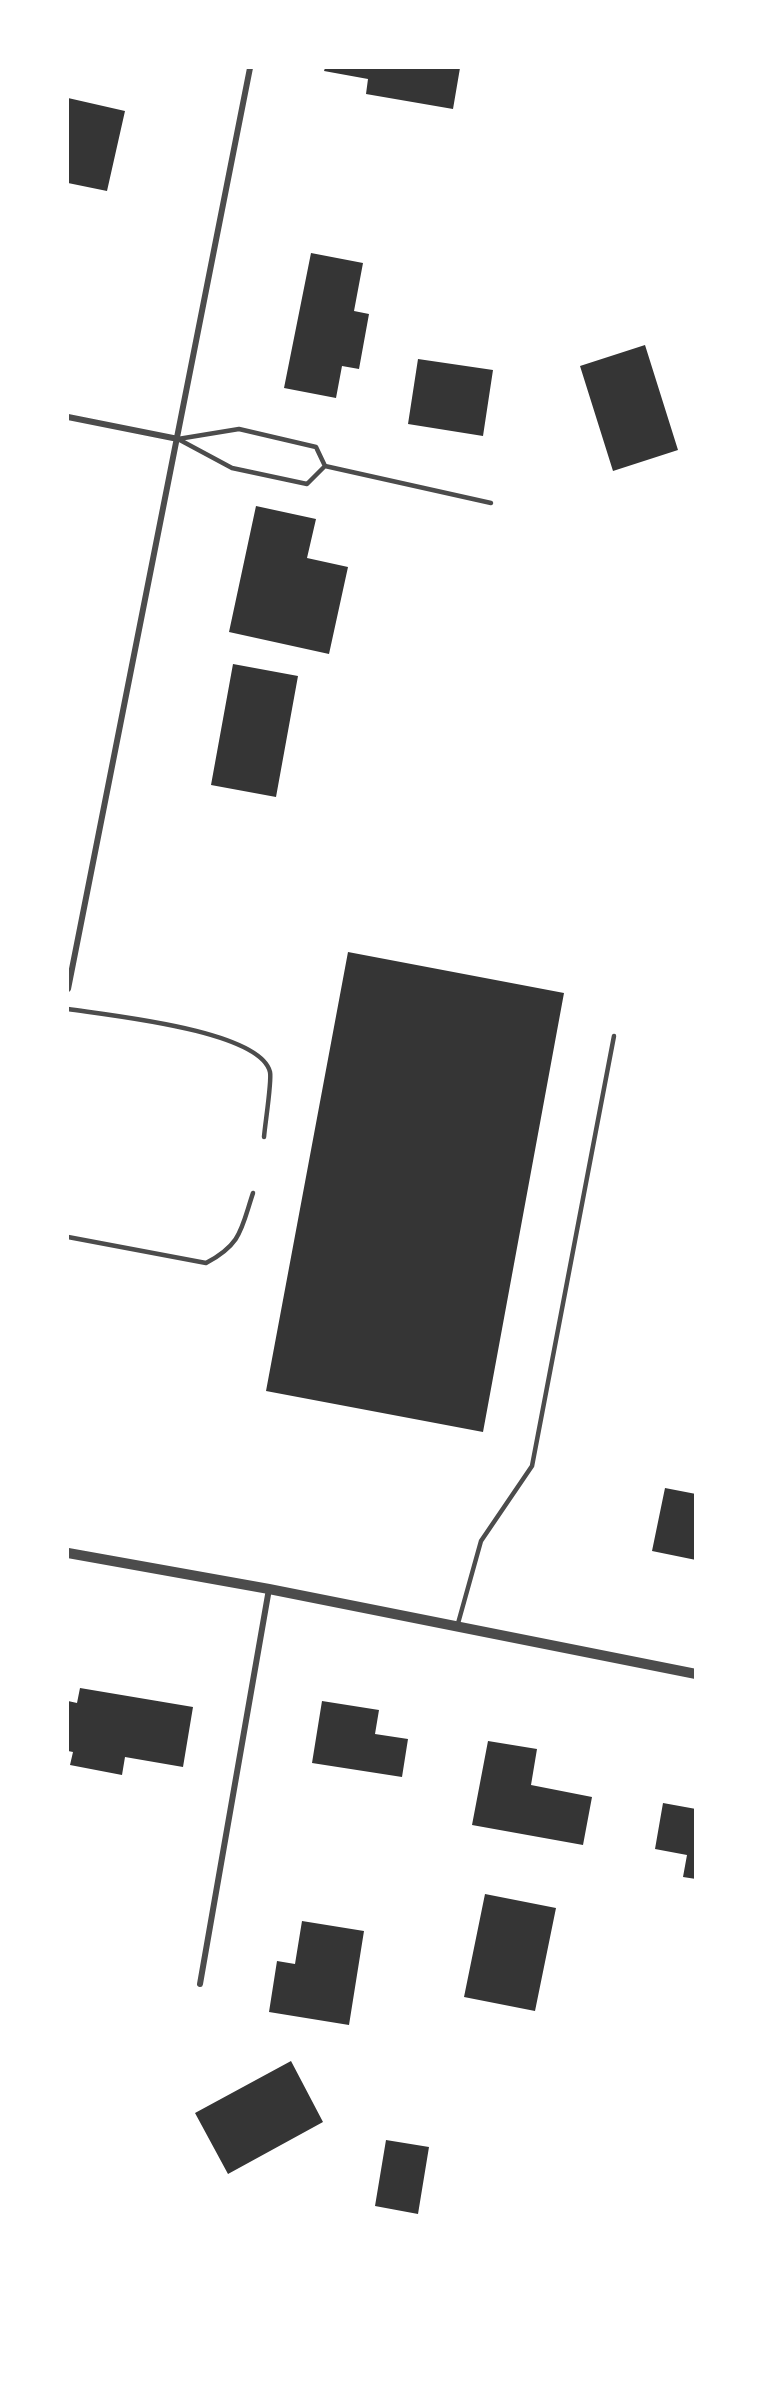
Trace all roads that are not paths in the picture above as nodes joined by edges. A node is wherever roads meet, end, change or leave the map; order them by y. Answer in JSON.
{"nodes":[{"id":1,"x":250,"y":68,"type":"edge"},
{"id":2,"x":68,"y":417,"type":"edge"},
{"id":3,"x":178,"y":439,"type":"junction"},
{"id":4,"x":325,"y":466,"type":"junction"},
{"id":5,"x":491,"y":503,"type":"dead end"},
{"id":6,"x":68,"y":989,"type":"edge"},
{"id":7,"x":68,"y":1009,"type":"edge"},
{"id":8,"x":615,"y":1036,"type":"dead end"},
{"id":9,"x":264,"y":1137,"type":"dead end"},
{"id":10,"x":253,"y":1193,"type":"dead end"},
{"id":11,"x":68,"y":1237,"type":"edge"},
{"id":12,"x":68,"y":1553,"type":"edge"},
{"id":13,"x":269,"y":1589,"type":"junction"},
{"id":14,"x":457,"y":1627,"type":"junction"},
{"id":15,"x":696,"y":1674,"type":"edge"},
{"id":16,"x":200,"y":1984,"type":"dead end"}],
"edges":[{"from":1,"to":3,"type":"street"},
{"from":2,"to":3,"type":"street"},
{"from":3,"to":4,"type":"lane"},
{"from":3,"to":4,"type":"lane"},
{"from":3,"to":6,"type":"street"},
{"from":4,"to":5,"type":"lane"},
{"from":7,"to":9,"type":"lane"},
{"from":8,"to":14,"type":"lane"},
{"from":10,"to":11,"type":"lane"},
{"from":12,"to":13,"type":"street"},
{"from":13,"to":14,"type":"street"},
{"from":13,"to":16,"type":"street"},
{"from":14,"to":15,"type":"street"}]}
